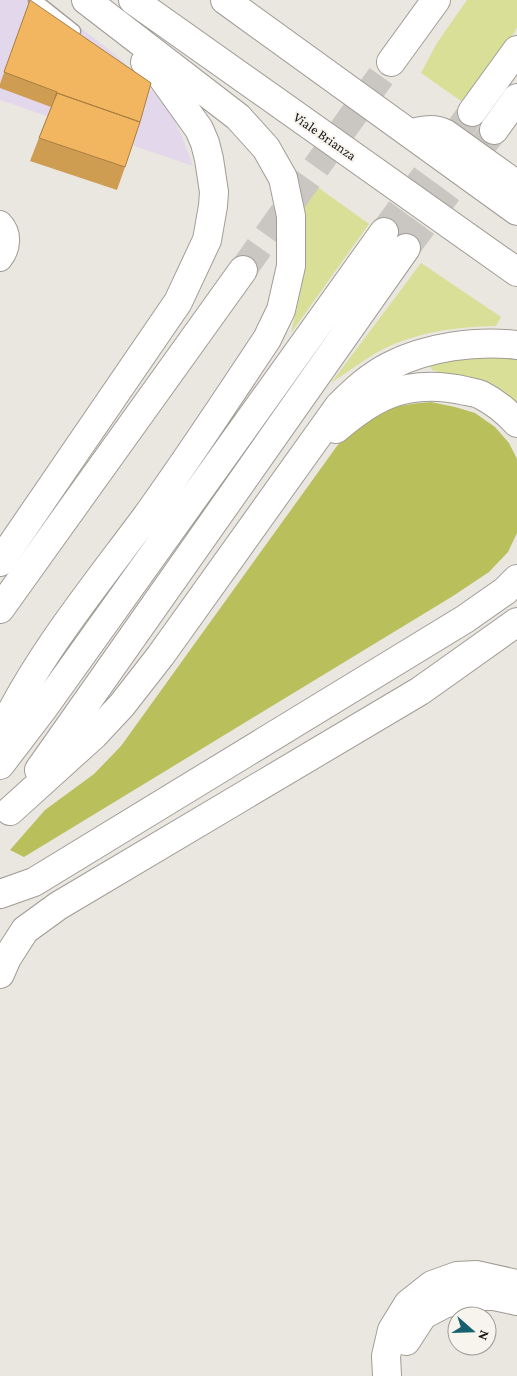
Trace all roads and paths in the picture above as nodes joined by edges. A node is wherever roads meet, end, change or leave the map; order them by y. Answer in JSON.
{"nodes":[{"id":1,"x":35,"y":0,"type":"edge"},
{"id":2,"x":82,"y":0,"type":"edge"},
{"id":3,"x":86,"y":0,"type":"edge"},
{"id":4,"x":133,"y":0,"type":"edge"},
{"id":5,"x":225,"y":0,"type":"edge"},
{"id":6,"x":436,"y":0,"type":"edge"},
{"id":7,"x":81,"y":36,"type":"edge"},
{"id":8,"x":517,"y":50,"type":"edge"},
{"id":9,"x":391,"y":62,"type":"tunnel mouth"},
{"id":10,"x":517,"y":98,"type":"edge"},
{"id":11,"x":472,"y":112,"type":"tunnel mouth"},
{"id":12,"x":494,"y":130,"type":"tunnel mouth"},
{"id":13,"x":411,"y":133,"type":"junction"},
{"id":14,"x":517,"y":185,"type":"edge"},
{"id":15,"x":517,"y":211,"type":"edge"},
{"id":16,"x":0,"y":223,"type":"edge"},
{"id":17,"x":384,"y":232,"type":"tunnel mouth"},
{"id":18,"x":406,"y":248,"type":"tunnel mouth"},
{"id":19,"x":0,"y":259,"type":"edge"},
{"id":20,"x":243,"y":270,"type":"tunnel mouth"},
{"id":21,"x":517,"y":272,"type":"edge"},
{"id":22,"x":517,"y":346,"type":"edge"},
{"id":23,"x":517,"y":424,"type":"edge"},
{"id":24,"x":300,"y":462,"type":"junction"},
{"id":25,"x":0,"y":562,"type":"edge"},
{"id":26,"x":517,"y":579,"type":"edge"},
{"id":27,"x":0,"y":609,"type":"edge"},
{"id":28,"x":517,"y":622,"type":"edge"},
{"id":29,"x":0,"y":734,"type":"edge"},
{"id":30,"x":0,"y":765,"type":"edge"},
{"id":31,"x":5,"y":818,"type":"edge"},
{"id":32,"x":0,"y":894,"type":"edge"},
{"id":33,"x":0,"y":974,"type":"edge"},
{"id":34,"x":517,"y":1284,"type":"edge"},
{"id":35,"x":517,"y":1301,"type":"edge"},
{"id":36,"x":388,"y":1376,"type":"edge"}],
"edges":[{"from":1,"to":7,"type":"lane"},
{"from":2,"to":25,"type":"main road"},
{"from":3,"to":29,"type":"main road"},
{"from":4,"to":21,"type":"main road","name":"Viale Brianza"},
{"from":5,"to":13,"type":"main road"},
{"from":6,"to":9,"type":"main road"},
{"from":8,"to":11,"type":"main road"},
{"from":10,"to":12,"type":"main road"},
{"from":13,"to":14,"type":"main road"},
{"from":13,"to":15,"type":"main road"},
{"from":16,"to":19,"type":"street"},
{"from":17,"to":30,"type":"main road"},
{"from":18,"to":31,"type":"main road"},
{"from":20,"to":27,"type":"main road"},
{"from":22,"to":24,"type":"main road"},
{"from":23,"to":24,"type":"main road"},
{"from":24,"to":31,"type":"main road"},
{"from":26,"to":32,"type":"main road"},
{"from":28,"to":33,"type":"main road"},
{"from":34,"to":36,"type":"main road"},
{"from":35,"to":36,"type":"main road"}]}
